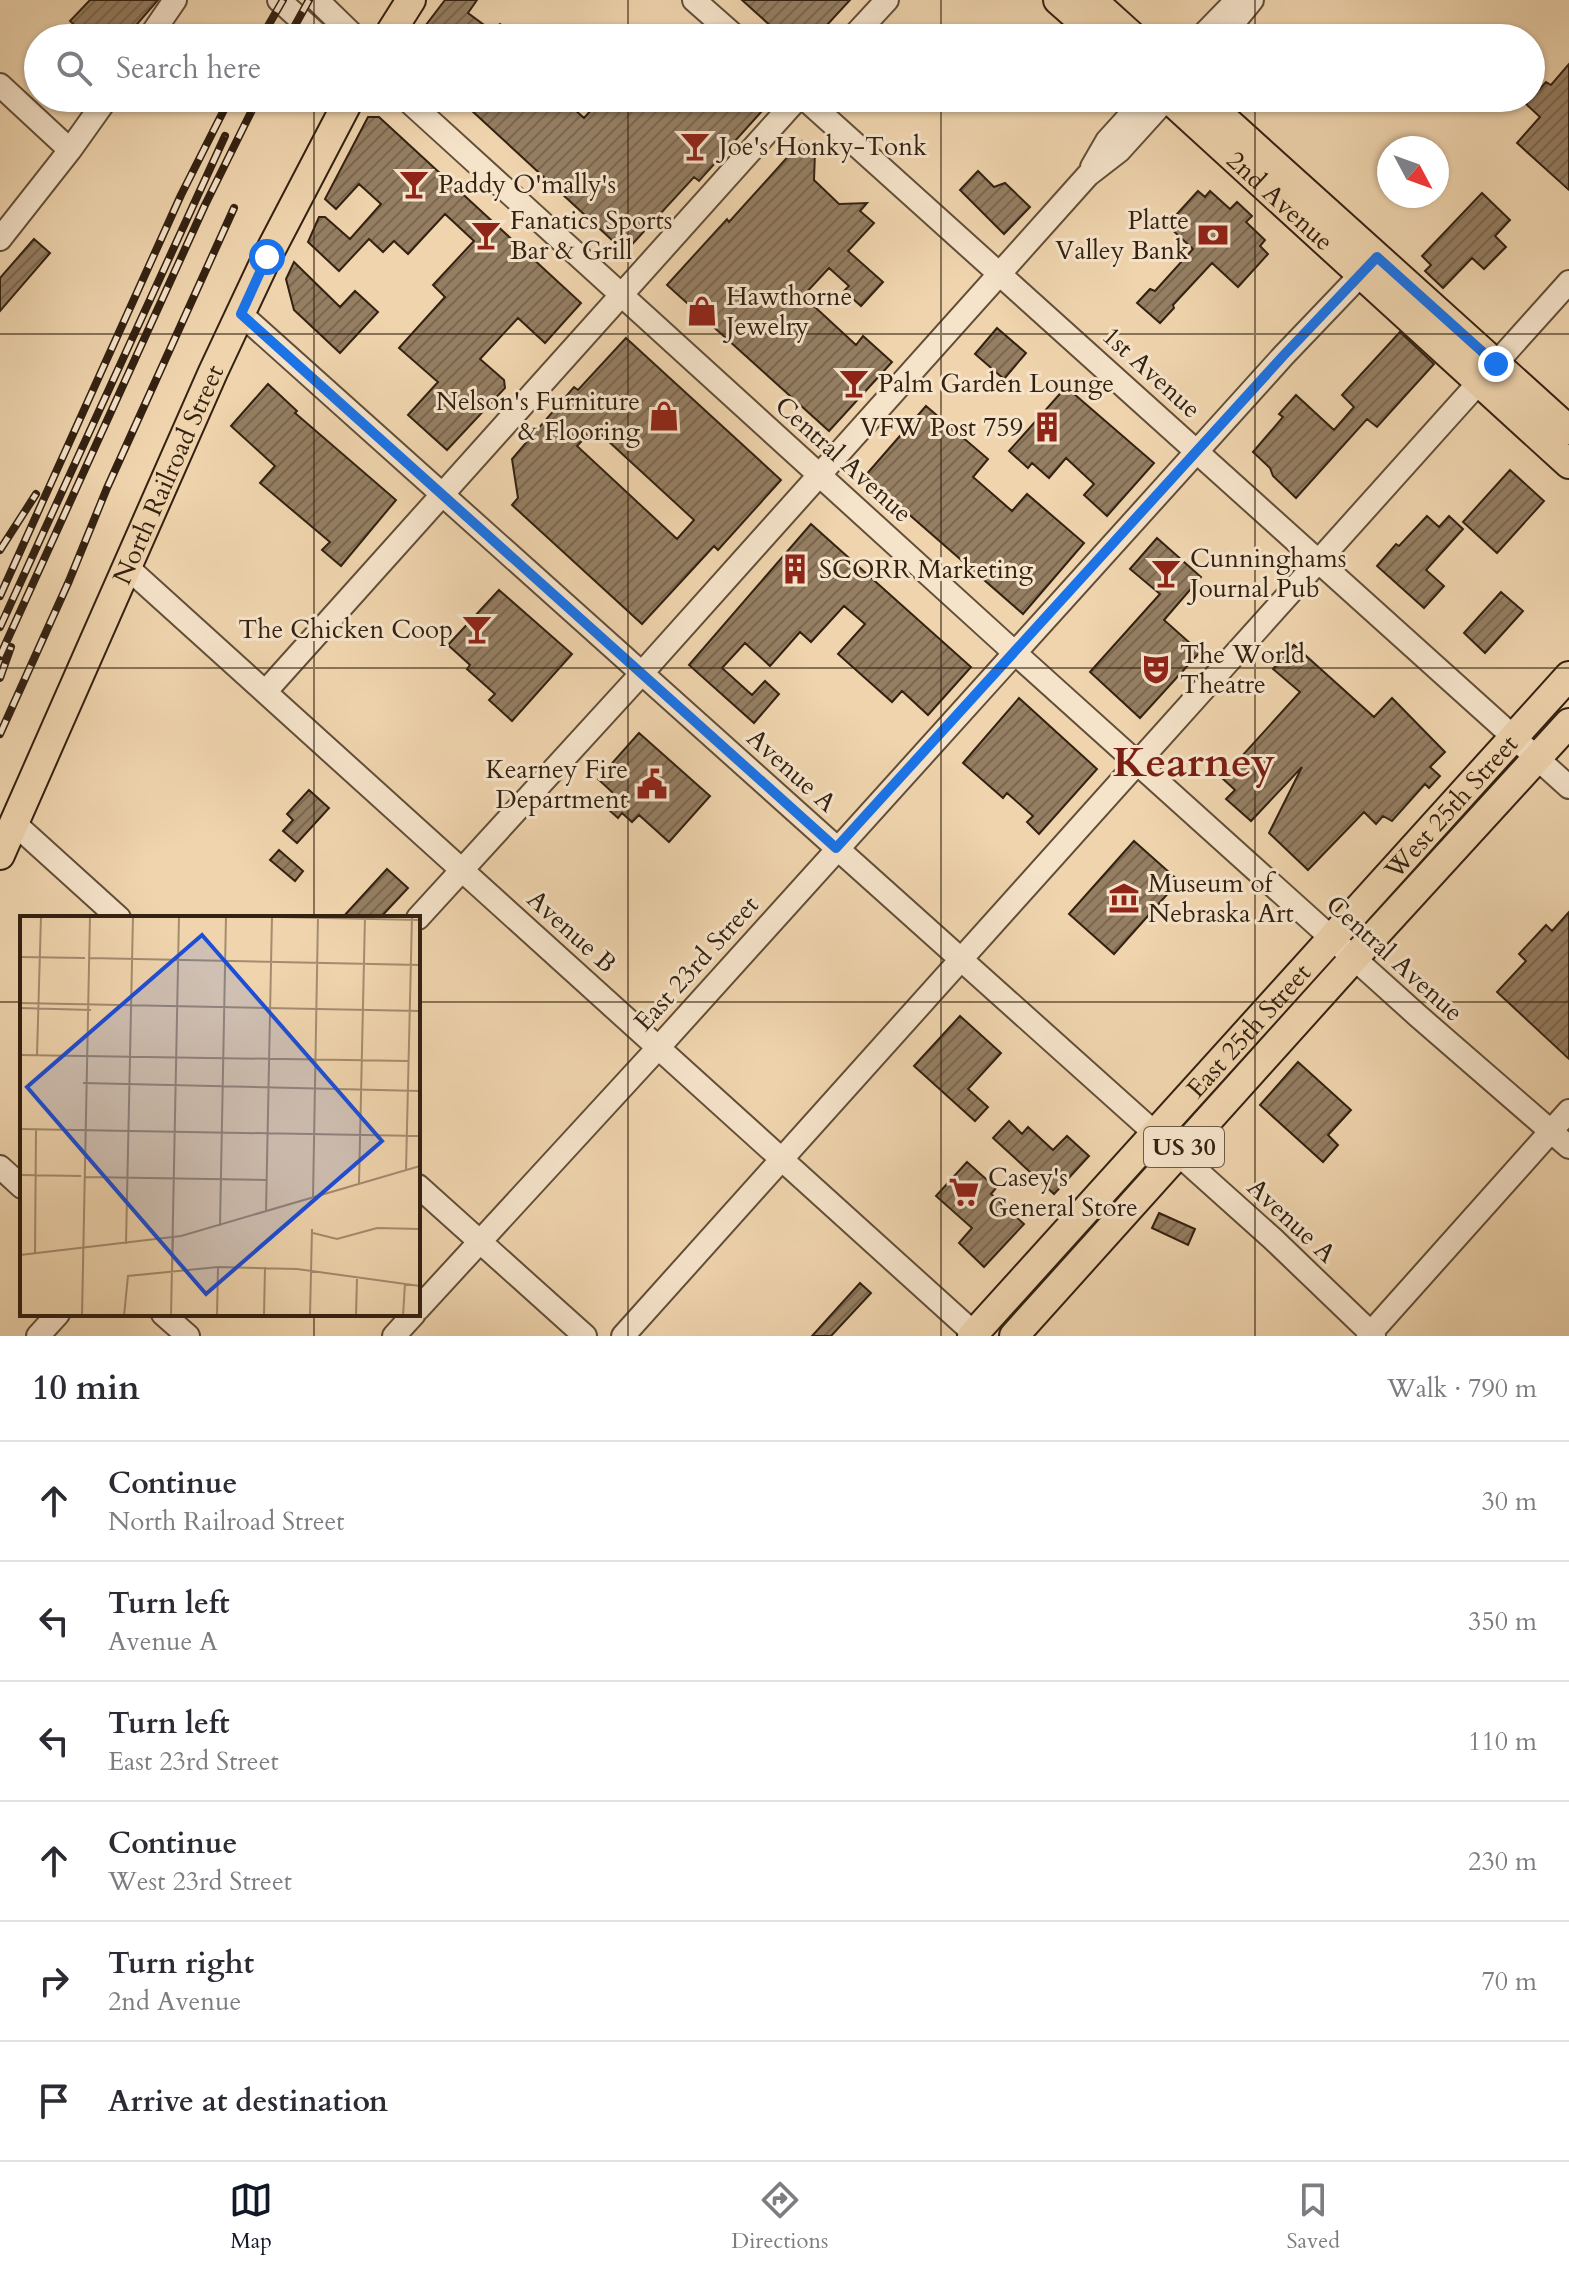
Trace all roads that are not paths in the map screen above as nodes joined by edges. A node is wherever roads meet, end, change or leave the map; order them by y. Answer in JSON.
{"nodes":[{"id":1,"x":175,"y":0,"type":"edge"},
{"id":2,"x":279,"y":0,"type":"edge"},
{"id":3,"x":317,"y":0,"type":"edge"},
{"id":4,"x":411,"y":0,"type":"edge"},
{"id":5,"x":694,"y":0,"type":"edge"},
{"id":6,"x":887,"y":0,"type":"edge"},
{"id":7,"x":1058,"y":0,"type":"edge"},
{"id":8,"x":1092,"y":0,"type":"edge"},
{"id":9,"x":1237,"y":0,"type":"edge"},
{"id":10,"x":1252,"y":0,"type":"edge"},
{"id":11,"x":159,"y":24,"type":"edge"},
{"id":12,"x":306,"y":24,"type":"edge"},
{"id":13,"x":342,"y":24,"type":"edge"},
{"id":14,"x":396,"y":24,"type":"edge"},
{"id":15,"x":721,"y":24,"type":"edge"},
{"id":16,"x":865,"y":24,"type":"edge"},
{"id":17,"x":1085,"y":24,"type":"edge"},
{"id":18,"x":1119,"y":24,"type":"edge"},
{"id":19,"x":1214,"y":24,"type":"edge"},
{"id":20,"x":1232,"y":24,"type":"edge"},
{"id":21,"x":0,"y":85,"type":"edge"},
{"id":22,"x":24,"y":107,"type":"edge"},
{"id":23,"x":29,"y":112,"type":"edge"},
{"id":24,"x":97,"y":112,"type":"edge"},
{"id":25,"x":343,"y":112,"type":"edge"},
{"id":26,"x":420,"y":112,"type":"edge"},
{"id":27,"x":788,"y":112,"type":"edge"},
{"id":28,"x":817,"y":112,"type":"edge"},
{"id":29,"x":1134,"y":112,"type":"edge"},
{"id":30,"x":1155,"y":112,"type":"edge"},
{"id":31,"x":1185,"y":112,"type":"edge"},
{"id":32,"x":1215,"y":112,"type":"edge"},
{"id":33,"x":70,"y":150,"type":"junction"},
{"id":34,"x":1088,"y":175,"type":"junction"},
{"id":35,"x":0,"y":239,"type":"edge"},
{"id":36,"x":1369,"y":266,"type":"junction"},
{"id":37,"x":999,"y":273,"type":"junction"},
{"id":38,"x":1569,"y":282,"type":"edge"},
{"id":39,"x":620,"y":294,"type":"junction"},
{"id":40,"x":241,"y":314,"type":"junction"},
{"id":41,"x":1488,"y":373,"type":"junction"},
{"id":42,"x":1569,"y":430,"type":"edge"},
{"id":43,"x":1197,"y":450,"type":"junction"},
{"id":44,"x":1569,"y":464,"type":"edge"},
{"id":45,"x":820,"y":474,"type":"junction"},
{"id":46,"x":442,"y":494,"type":"junction"},
{"id":47,"x":1320,"y":560,"type":"junction"},
{"id":48,"x":128,"y":568,"type":"junction"},
{"id":49,"x":1015,"y":653,"type":"junction"},
{"id":50,"x":642,"y":673,"type":"junction"},
{"id":51,"x":1569,"y":676,"type":"edge"},
{"id":52,"x":266,"y":691,"type":"junction"},
{"id":53,"x":1569,"y":723,"type":"edge"},
{"id":54,"x":1514,"y":737,"type":"junction"},
{"id":55,"x":1537,"y":758,"type":"junction"},
{"id":56,"x":1138,"y":764,"type":"junction"},
{"id":57,"x":1569,"y":787,"type":"edge"},
{"id":58,"x":14,"y":823,"type":"junction"},
{"id":59,"x":836,"y":848,"type":"junction"},
{"id":60,"x":0,"y":855,"type":"edge"},
{"id":61,"x":464,"y":870,"type":"junction"},
{"id":62,"x":117,"y":916,"type":"edge"},
{"id":63,"x":420,"y":916,"type":"edge"},
{"id":64,"x":1331,"y":938,"type":"junction"},
{"id":65,"x":1354,"y":958,"type":"junction"},
{"id":66,"x":962,"y":960,"type":"junction"},
{"id":67,"x":658,"y":1048,"type":"junction"},
{"id":68,"x":1569,"y":1111,"type":"edge"},
{"id":69,"x":1552,"y":1131,"type":"junction"},
{"id":70,"x":1155,"y":1134,"type":"junction"},
{"id":71,"x":1569,"y":1147,"type":"edge"},
{"id":72,"x":1178,"y":1154,"type":"junction"},
{"id":73,"x":783,"y":1160,"type":"junction"},
{"id":74,"x":0,"y":1167,"type":"edge"},
{"id":75,"x":20,"y":1185,"type":"edge"},
{"id":76,"x":420,"y":1188,"type":"edge"},
{"id":77,"x":479,"y":1242,"type":"junction"},
{"id":78,"x":420,"y":1307,"type":"edge"},
{"id":79,"x":56,"y":1316,"type":"edge"},
{"id":80,"x":165,"y":1316,"type":"edge"},
{"id":81,"x":412,"y":1316,"type":"edge"},
{"id":82,"x":975,"y":1335,"type":"edge"},
{"id":83,"x":1371,"y":1335,"type":"edge"},
{"id":84,"x":38,"y":1336,"type":"edge"},
{"id":85,"x":188,"y":1336,"type":"edge"},
{"id":86,"x":394,"y":1336,"type":"edge"},
{"id":87,"x":585,"y":1336,"type":"edge"},
{"id":88,"x":623,"y":1336,"type":"edge"},
{"id":89,"x":1014,"y":1336,"type":"edge"}],
"edges":[{"from":1,"to":11,"type":"street"},
{"from":2,"to":12,"type":"street"},
{"from":3,"to":13,"type":"street"},
{"from":4,"to":14,"type":"main road"},
{"from":5,"to":15,"type":"street"},
{"from":6,"to":16,"type":"street"},
{"from":7,"to":17,"type":"main road"},
{"from":8,"to":18,"type":"main road"},
{"from":9,"to":19,"type":"street"},
{"from":10,"to":20,"type":"street"},
{"from":21,"to":22,"type":"street"},
{"from":23,"to":33,"type":"street"},
{"from":24,"to":33,"type":"street"},
{"from":25,"to":40,"type":"main road","name":"North Railroad Street"},
{"from":26,"to":39,"type":"street","name":"Central Avenue"},
{"from":27,"to":39,"type":"street"},
{"from":28,"to":37,"type":"street","name":"1st Avenue"},
{"from":29,"to":34,"type":"street"},
{"from":30,"to":34,"type":"street"},
{"from":31,"to":36,"type":"main road","name":"2nd Avenue"},
{"from":32,"to":36,"type":"main road","name":"2nd Avenue"},
{"from":33,"to":35,"type":"street"},
{"from":34,"to":37,"type":"street"},
{"from":36,"to":41,"type":"main road","name":"2nd Avenue"},
{"from":36,"to":43,"type":"street","name":"East 23rd Street"},
{"from":37,"to":43,"type":"street","name":"1st Avenue"},
{"from":37,"to":45,"type":"street"},
{"from":38,"to":41,"type":"street"},
{"from":39,"to":45,"type":"street","name":"Central Avenue"},
{"from":39,"to":46,"type":"street"},
{"from":40,"to":46,"type":"street","name":"Avenue A"},
{"from":40,"to":48,"type":"main road","name":"North Railroad Street"},
{"from":41,"to":42,"type":"main road","name":"2nd Avenue"},
{"from":41,"to":44,"type":"main road","name":"2nd Avenue"},
{"from":41,"to":47,"type":"street"},
{"from":43,"to":47,"type":"street","name":"1st Avenue"},
{"from":43,"to":49,"type":"street","name":"East 23rd Street"},
{"from":45,"to":49,"type":"street","name":"Central Avenue"},
{"from":45,"to":50,"type":"street"},
{"from":46,"to":50,"type":"street","name":"Avenue A"},
{"from":46,"to":52,"type":"street"},
{"from":47,"to":54,"type":"street","name":"1st Avenue"},
{"from":47,"to":56,"type":"street"},
{"from":48,"to":52,"type":"street","name":"Avenue B"},
{"from":48,"to":58,"type":"main road","name":"North Railroad Street"},
{"from":49,"to":56,"type":"street","name":"Central Avenue"},
{"from":49,"to":59,"type":"street","name":"East 23rd Street"},
{"from":50,"to":59,"type":"street","name":"Avenue A"},
{"from":50,"to":61,"type":"street"},
{"from":51,"to":54,"type":"main road","name":"West 25th Street","number":"US 30"},
{"from":52,"to":61,"type":"street","name":"Avenue B"},
{"from":53,"to":55,"type":"main road","name":"West 25th Street","number":"US 30"},
{"from":54,"to":55,"type":"street","name":"1st Avenue"},
{"from":54,"to":64,"type":"main road","name":"West 25th Street","number":"US 30"},
{"from":55,"to":57,"type":"street","name":"1st Avenue"},
{"from":55,"to":65,"type":"main road","name":"West 25th Street","number":"US 30"},
{"from":56,"to":64,"type":"street","name":"Central Avenue"},
{"from":56,"to":66,"type":"street"},
{"from":58,"to":60,"type":"main road","name":"North Railroad Street"},
{"from":58,"to":62,"type":"street"},
{"from":59,"to":66,"type":"street","name":"Avenue A"},
{"from":59,"to":67,"type":"street","name":"East 23rd Street"},
{"from":61,"to":63,"type":"street"},
{"from":61,"to":67,"type":"street","name":"Avenue B"},
{"from":64,"to":65,"type":"street","name":"Central Avenue"},
{"from":64,"to":70,"type":"main road","name":"East 25th Street","number":"US 30"},
{"from":65,"to":69,"type":"street","name":"Central Avenue"},
{"from":65,"to":72,"type":"main road","name":"East 25th Street","number":"US 30"},
{"from":66,"to":70,"type":"street","name":"Avenue A"},
{"from":66,"to":73,"type":"street"},
{"from":67,"to":73,"type":"street","name":"Avenue B"},
{"from":67,"to":77,"type":"street","name":"East 23rd Street"},
{"from":68,"to":69,"type":"street"},
{"from":69,"to":71,"type":"street","name":"Central Avenue"},
{"from":69,"to":83,"type":"street"},
{"from":70,"to":72,"type":"street","name":"Avenue A"},
{"from":70,"to":82,"type":"main road","name":"East 25th Street","number":"US 30"},
{"from":72,"to":83,"type":"street","name":"Avenue A"},
{"from":72,"to":89,"type":"main road","name":"East 25th Street","number":"US 30"},
{"from":73,"to":82,"type":"street","name":"Avenue B"},
{"from":73,"to":88,"type":"street"},
{"from":74,"to":75,"type":"street"},
{"from":76,"to":77,"type":"street"},
{"from":77,"to":78,"type":"street","name":"East 23rd Street"},
{"from":77,"to":87,"type":"street"},
{"from":79,"to":84,"type":"street"},
{"from":80,"to":85,"type":"street"},
{"from":81,"to":86,"type":"street"}]}
